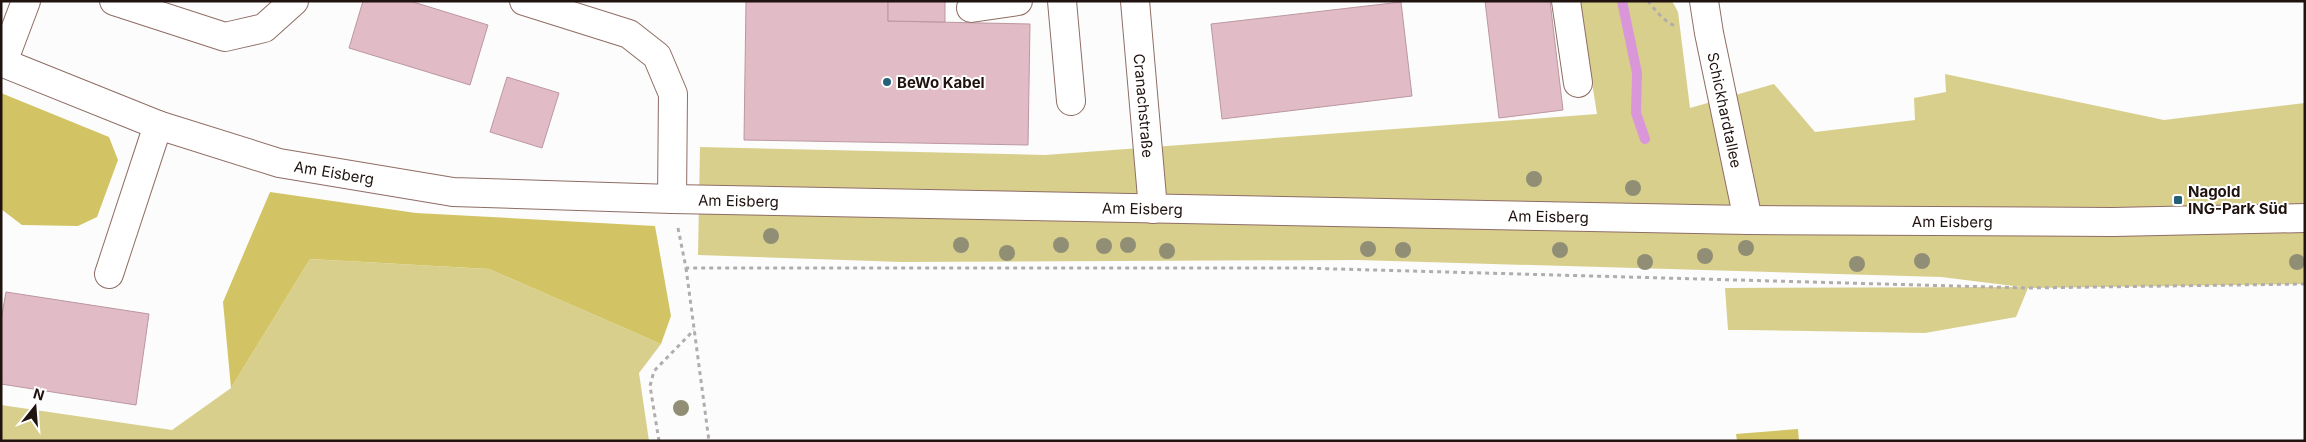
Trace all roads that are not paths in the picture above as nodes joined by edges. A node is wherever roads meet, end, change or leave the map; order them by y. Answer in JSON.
{"nodes":[{"id":1,"x":26,"y":1,"type":"edge"},
{"id":2,"x":114,"y":1,"type":"edge"},
{"id":3,"x":294,"y":1,"type":"edge"},
{"id":4,"x":524,"y":1,"type":"edge"},
{"id":5,"x":1018,"y":1,"type":"edge"},
{"id":6,"x":1062,"y":1,"type":"edge"},
{"id":7,"x":1135,"y":1,"type":"edge"},
{"id":8,"x":1566,"y":1,"type":"edge"},
{"id":9,"x":1704,"y":1,"type":"edge"},
{"id":10,"x":971,"y":8,"type":"dead end"},
{"id":11,"x":2,"y":62,"type":"edge"},
{"id":12,"x":1578,"y":83,"type":"dead end"},
{"id":13,"x":1071,"y":102,"type":"dead end"},
{"id":14,"x":158,"y":125,"type":"junction"},
{"id":15,"x":672,"y":199,"type":"junction"},
{"id":16,"x":1153,"y":209,"type":"junction"},
{"id":17,"x":2305,"y":218,"type":"edge"},
{"id":18,"x":1748,"y":220,"type":"junction"},
{"id":19,"x":109,"y":274,"type":"dead end"}],
"edges":[{"from":1,"to":11,"type":"street"},
{"from":2,"to":3,"type":"street"},
{"from":4,"to":15,"type":"street"},
{"from":5,"to":10,"type":"street"},
{"from":6,"to":13,"type":"street"},
{"from":7,"to":16,"type":"street","name":"Cranachstraße"},
{"from":8,"to":12,"type":"street"},
{"from":9,"to":18,"type":"street","name":"Schickhardtallee"},
{"from":11,"to":14,"type":"street","name":"Am Eisberg"},
{"from":14,"to":15,"type":"street","name":"Am Eisberg"},
{"from":14,"to":19,"type":"street"},
{"from":15,"to":16,"type":"street","name":"Am Eisberg"},
{"from":16,"to":18,"type":"street","name":"Am Eisberg"},
{"from":17,"to":18,"type":"street","name":"Am Eisberg"}]}
